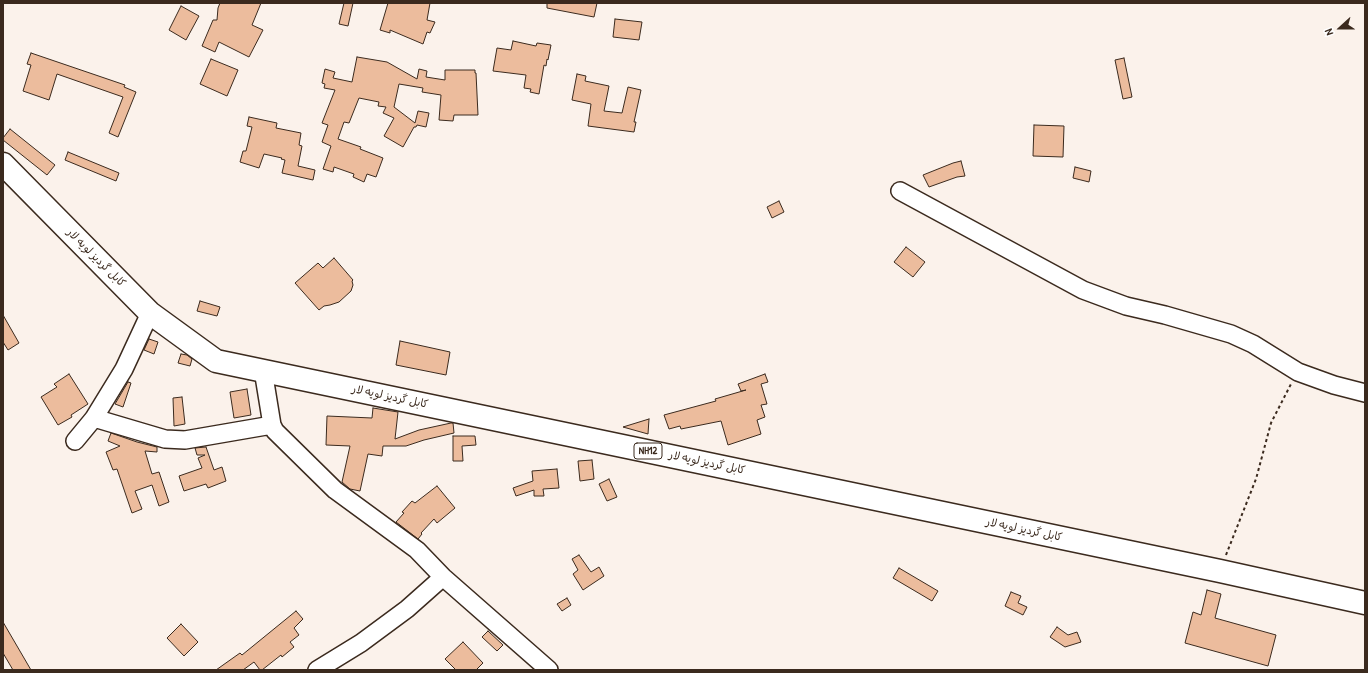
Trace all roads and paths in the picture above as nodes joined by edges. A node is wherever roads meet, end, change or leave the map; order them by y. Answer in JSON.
{"nodes":[{"id":1,"x":3,"y":164,"type":"edge"},
{"id":2,"x":900,"y":191,"type":"dead end"},
{"id":3,"x":150,"y":313,"type":"junction"},
{"id":4,"x":263,"y":370,"type":"junction"},
{"id":5,"x":1298,"y":372,"type":"junction"},
{"id":6,"x":1365,"y":393,"type":"edge"},
{"id":7,"x":94,"y":418,"type":"junction"},
{"id":8,"x":272,"y":425,"type":"junction"},
{"id":9,"x":75,"y":441,"type":"dead end"},
{"id":10,"x":1220,"y":571,"type":"junction"},
{"id":11,"x":443,"y":577,"type":"junction"},
{"id":12,"x":1365,"y":604,"type":"edge"},
{"id":13,"x":317,"y":670,"type":"edge"},
{"id":14,"x":549,"y":670,"type":"edge"}],
"edges":[{"from":1,"to":3,"type":"highway","name":"کابل گردیز لویه لار","number":"NH12"},
{"from":2,"to":5,"type":"street"},
{"from":3,"to":4,"type":"highway","name":"کابل گردیز لویه لار","number":"NH12"},
{"from":3,"to":7,"type":"street"},
{"from":4,"to":8,"type":"street"},
{"from":4,"to":10,"type":"highway","name":"کابل گردیز لویه لار","number":"NH12"},
{"from":5,"to":6,"type":"street"},
{"from":5,"to":10,"type":"path"},
{"from":7,"to":8,"type":"street"},
{"from":7,"to":9,"type":"street"},
{"from":8,"to":11,"type":"street"},
{"from":10,"to":12,"type":"highway","name":"کابل گردیز لویه لار","number":"NH12"},
{"from":11,"to":13,"type":"street"},
{"from":11,"to":14,"type":"street"}]}
